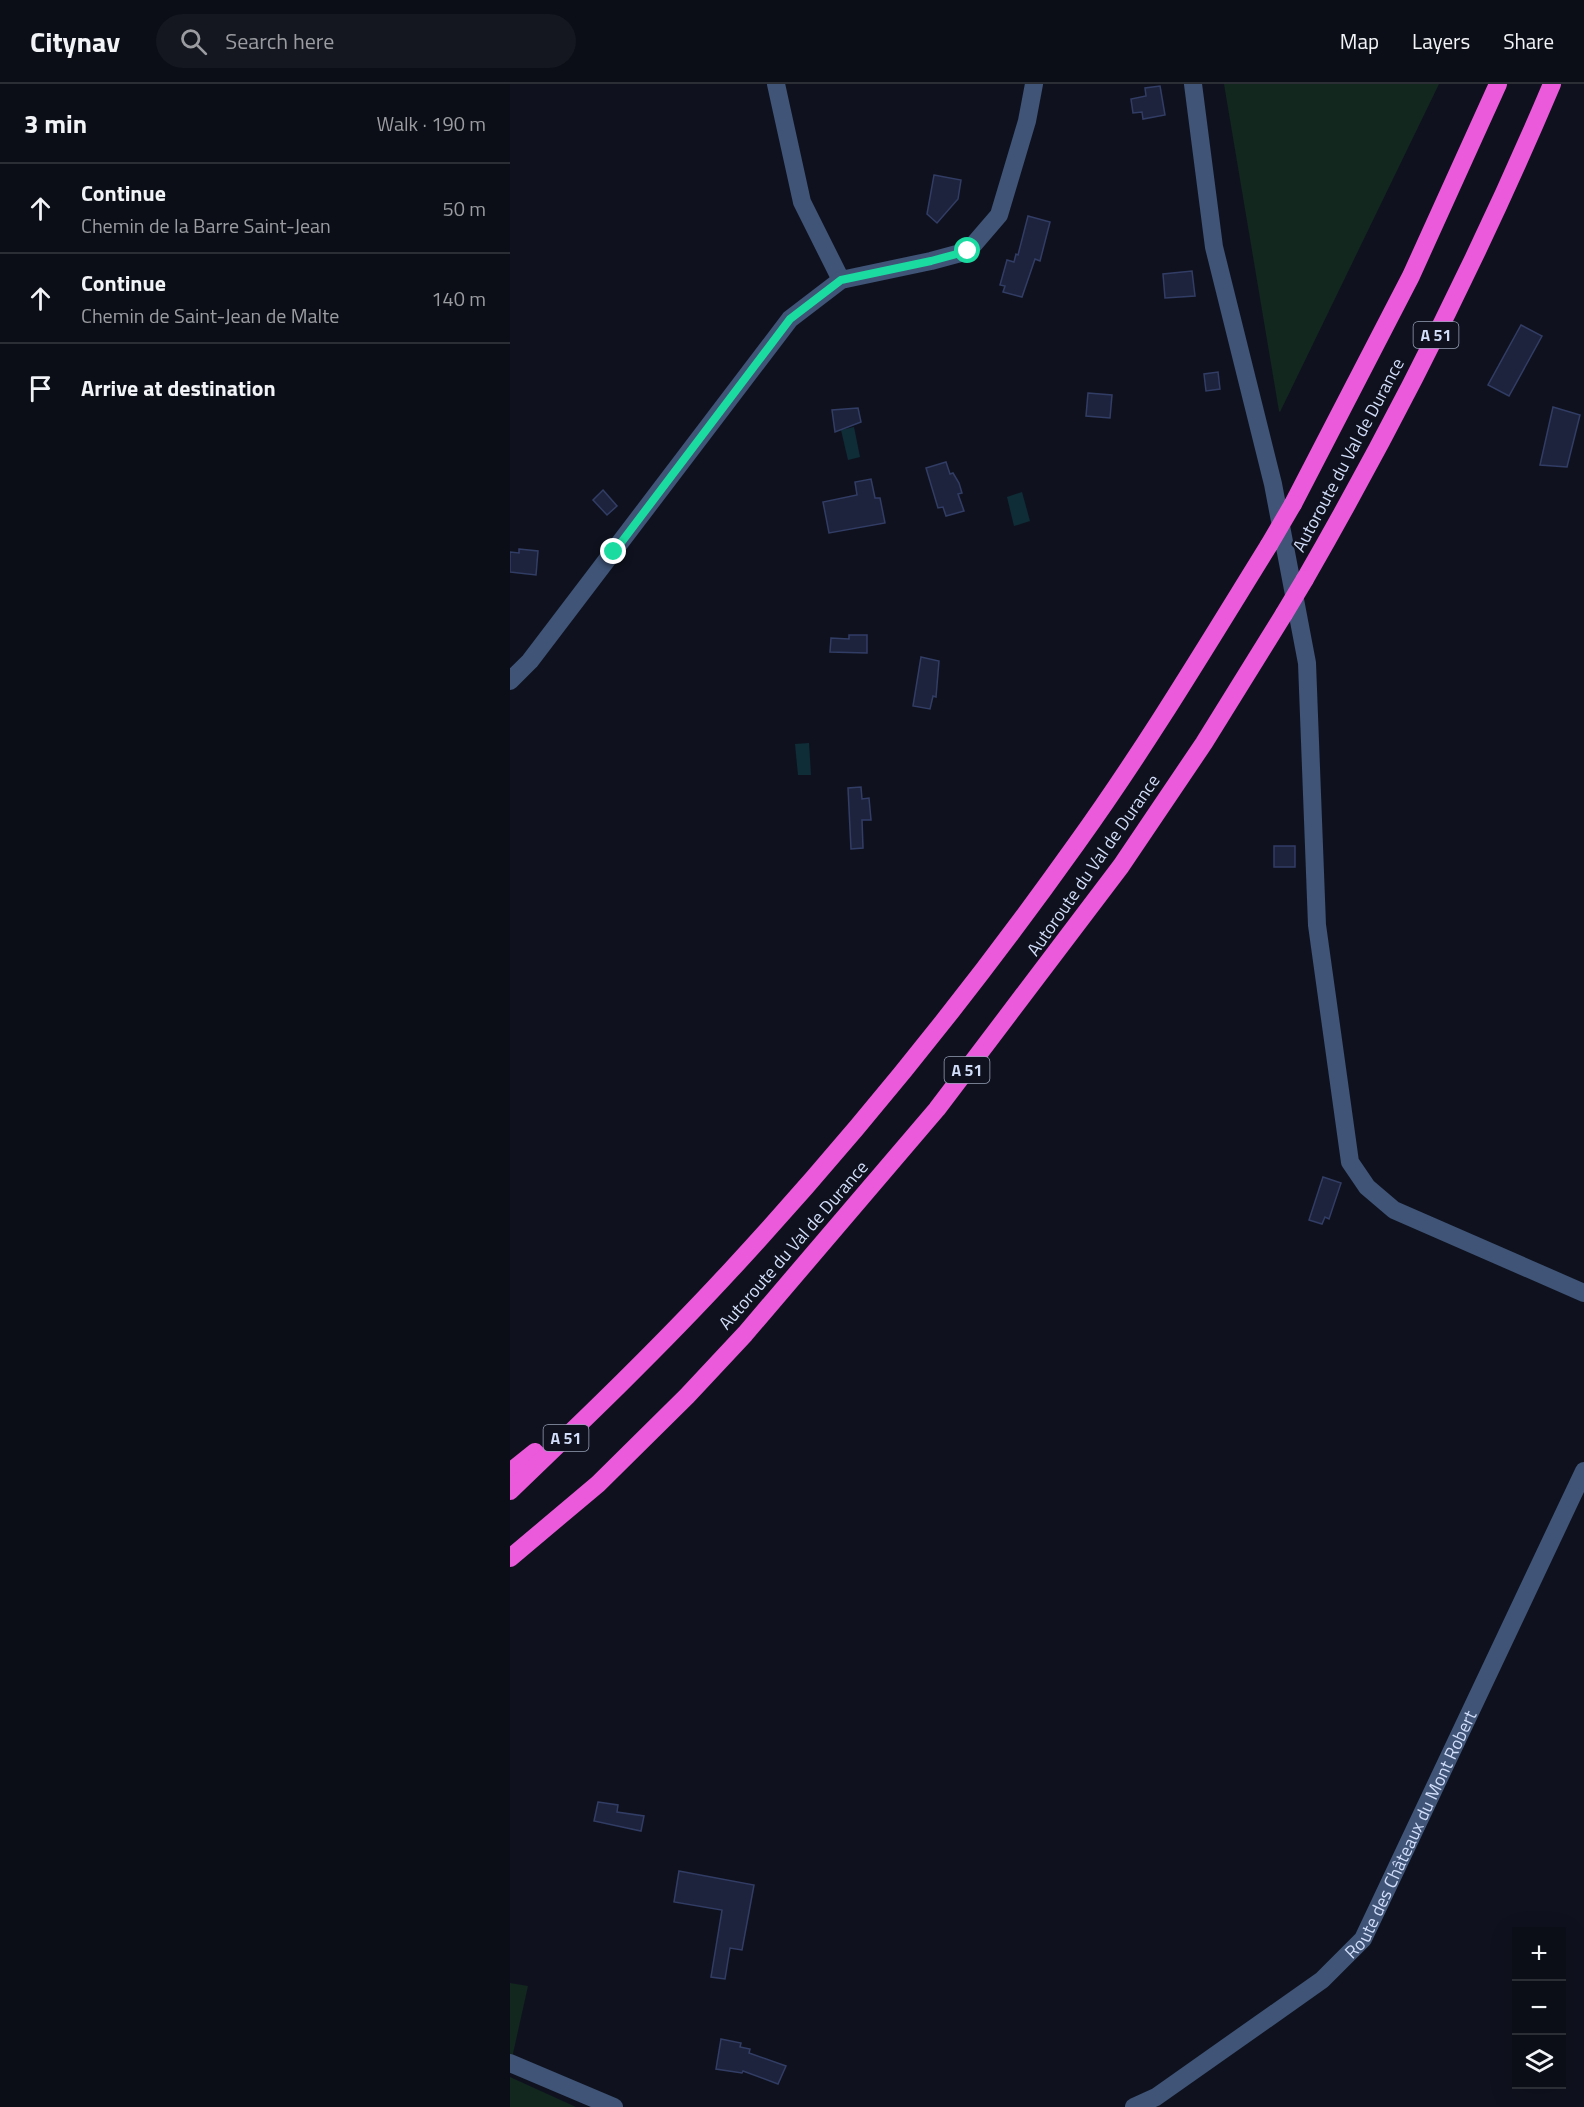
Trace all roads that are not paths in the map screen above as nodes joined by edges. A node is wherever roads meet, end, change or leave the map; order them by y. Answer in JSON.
{"nodes":[{"id":1,"x":776,"y":84,"type":"edge"},
{"id":2,"x":1034,"y":84,"type":"edge"},
{"id":3,"x":1193,"y":84,"type":"edge"},
{"id":4,"x":1498,"y":84,"type":"edge"},
{"id":5,"x":1552,"y":84,"type":"edge"},
{"id":6,"x":841,"y":280,"type":"junction"},
{"id":7,"x":510,"y":681,"type":"edge"},
{"id":8,"x":1584,"y":1293,"type":"edge"},
{"id":9,"x":621,"y":1384,"type":"junction"},
{"id":10,"x":1584,"y":1471,"type":"edge"},
{"id":11,"x":510,"y":1472,"type":"edge"},
{"id":12,"x":598,"y":1484,"type":"junction"},
{"id":13,"x":510,"y":1491,"type":"edge"},
{"id":14,"x":510,"y":1558,"type":"edge"},
{"id":15,"x":510,"y":1574,"type":"edge"},
{"id":16,"x":510,"y":2063,"type":"edge"},
{"id":17,"x":614,"y":2107,"type":"edge"},
{"id":18,"x":1134,"y":2107,"type":"edge"}],
"edges":[{"from":1,"to":6,"type":"street"},
{"from":2,"to":6,"type":"street"},
{"from":3,"to":8,"type":"street"},
{"from":4,"to":9,"type":"highway","name":"Autoroute du Val de Durance","number":"A 51","bridge":true},
{"from":5,"to":12,"type":"highway","name":"Autoroute du Val de Durance","number":"A 51","bridge":true},
{"from":6,"to":7,"type":"street"},
{"from":9,"to":11,"type":"highway"},
{"from":9,"to":13,"type":"highway","name":"Autoroute du Val de Durance","number":"A 51"},
{"from":10,"to":18,"type":"street","name":"Route des Châteaux du Mont Robert"},
{"from":12,"to":14,"type":"highway","name":"Autoroute du Val de Durance","number":"A 51"},
{"from":12,"to":15,"type":"highway"},
{"from":16,"to":17,"type":"street"}]}
